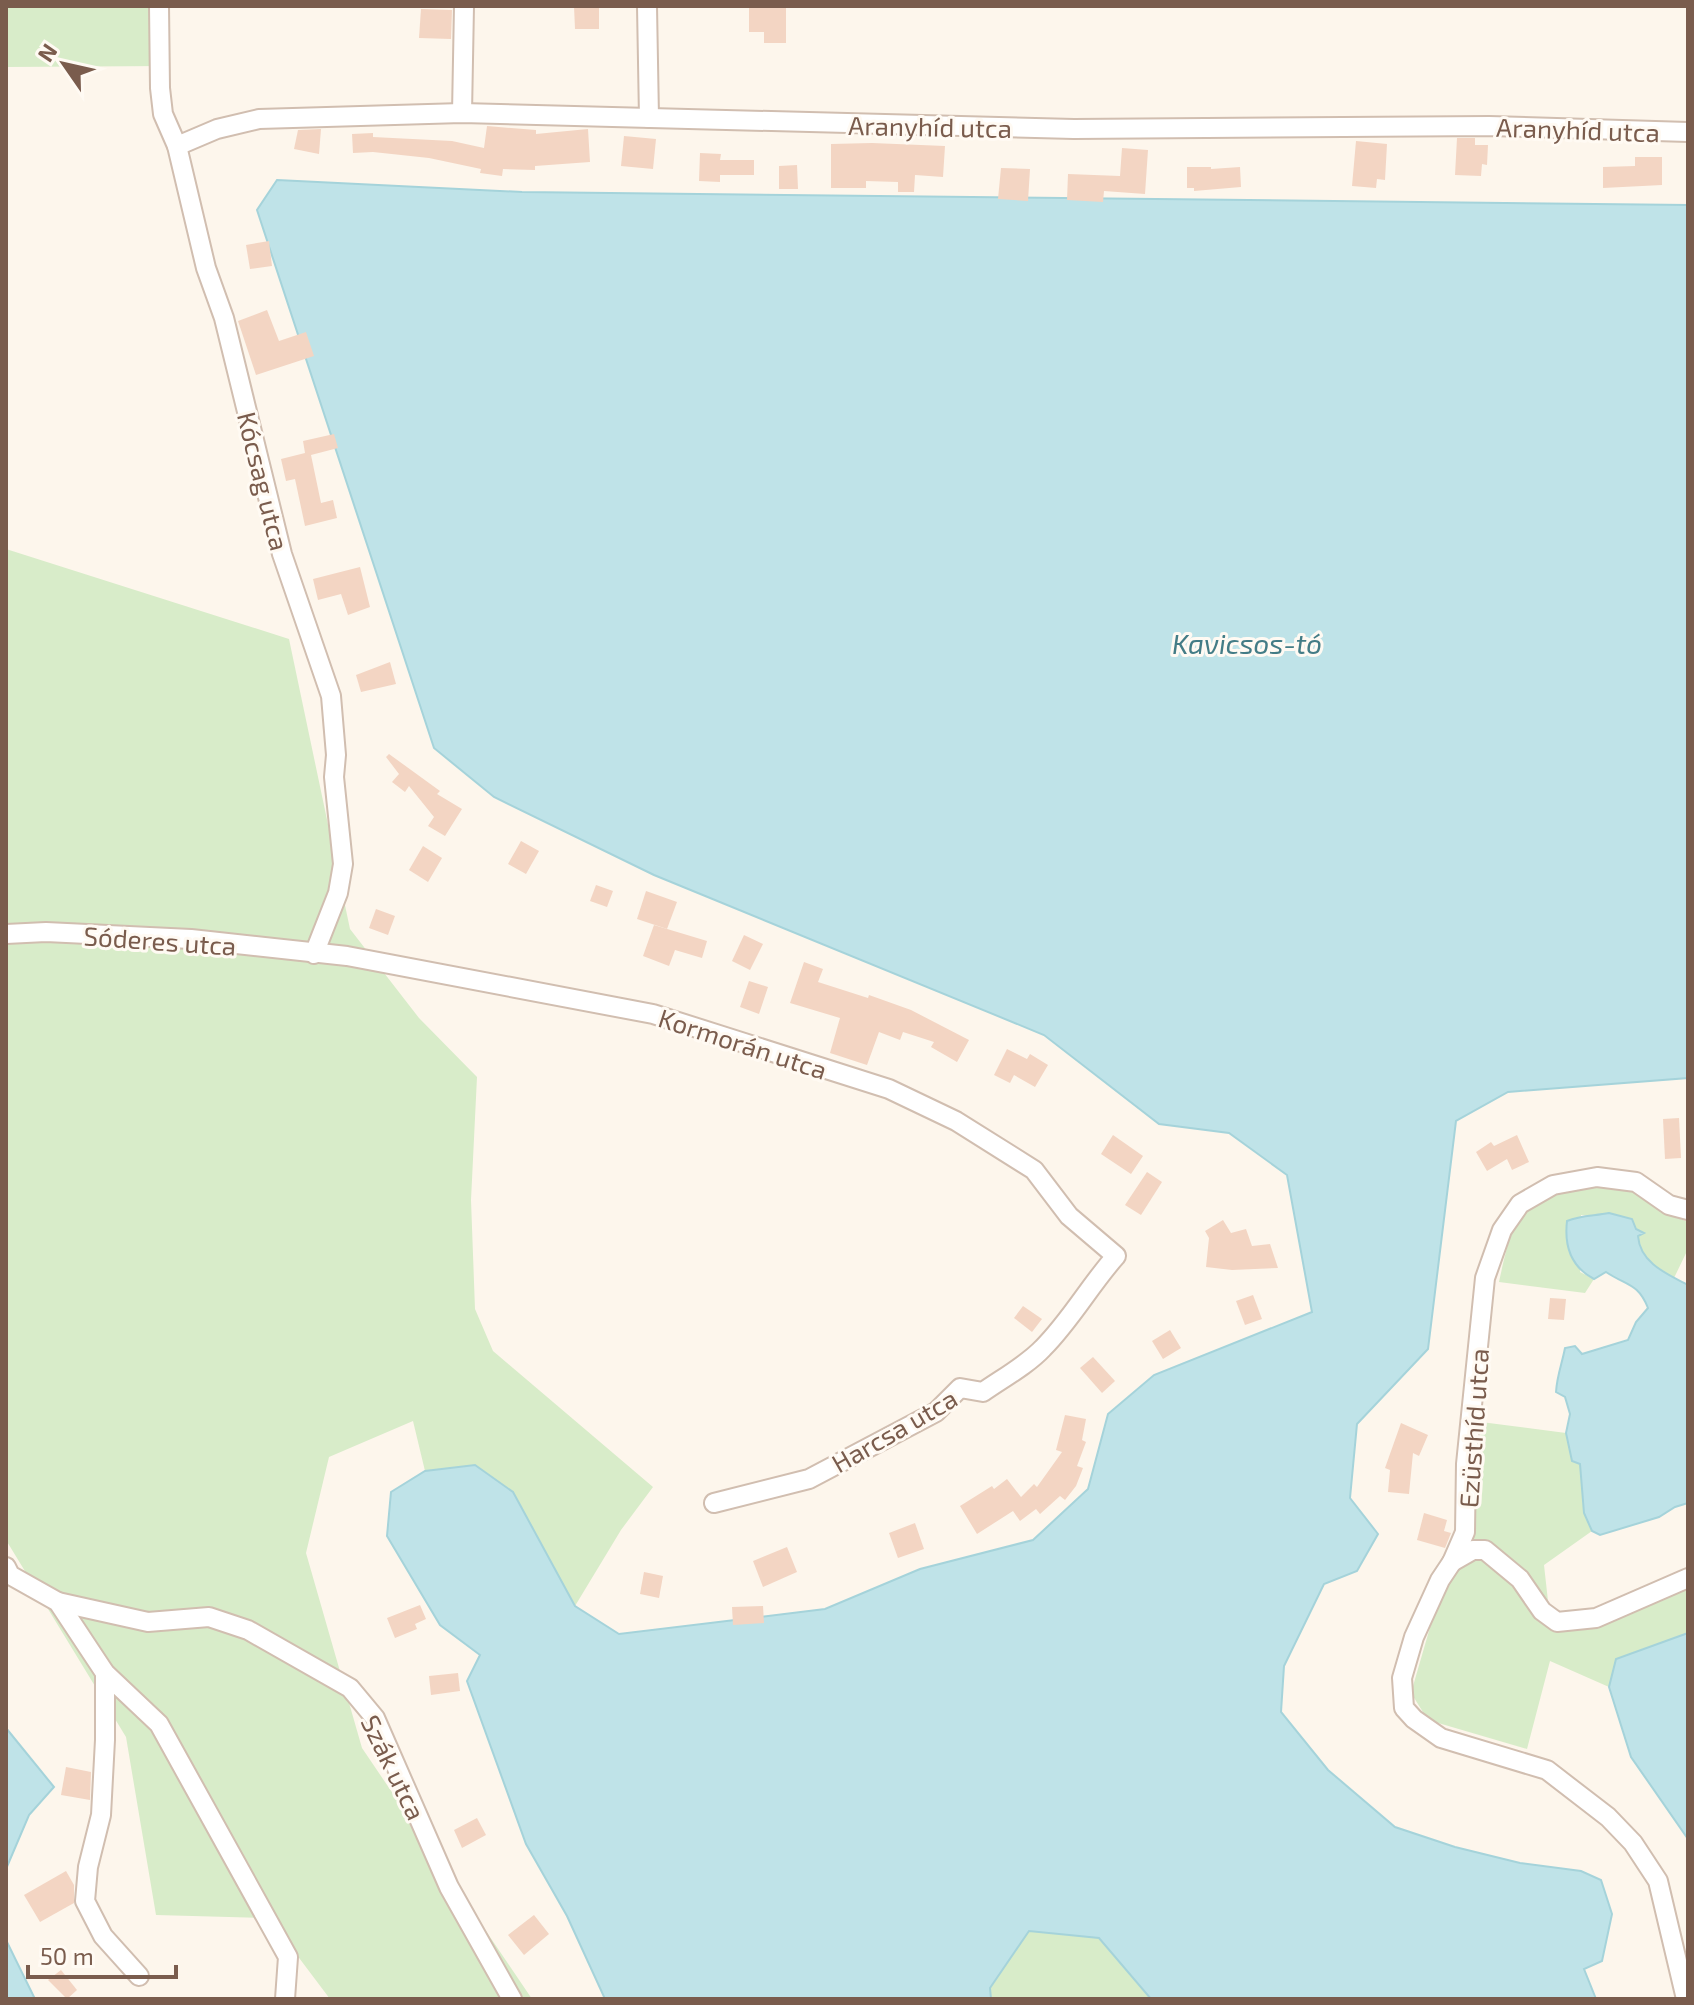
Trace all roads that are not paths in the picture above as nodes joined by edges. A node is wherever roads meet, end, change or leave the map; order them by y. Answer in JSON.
{"nodes":[{"id":1,"x":159,"y":6,"type":"edge"},
{"id":2,"x":464,"y":6,"type":"edge"},
{"id":3,"x":647,"y":6,"type":"edge"},
{"id":4,"x":462,"y":113,"type":"junction"},
{"id":5,"x":649,"y":118,"type":"junction"},
{"id":6,"x":1688,"y":132,"type":"edge"},
{"id":7,"x":177,"y":146,"type":"junction"},
{"id":8,"x":6,"y":934,"type":"edge"},
{"id":9,"x":314,"y":954,"type":"junction"},
{"id":10,"x":1688,"y":1210,"type":"edge"},
{"id":11,"x":1116,"y":1256,"type":"joint"},
{"id":12,"x":714,"y":1503,"type":"dead end"},
{"id":13,"x":1452,"y":1562,"type":"junction"},
{"id":14,"x":6,"y":1567,"type":"edge"},
{"id":15,"x":1688,"y":1578,"type":"edge"},
{"id":16,"x":58,"y":1602,"type":"junction"},
{"id":17,"x":105,"y":1673,"type":"junction"},
{"id":18,"x":139,"y":1976,"type":"dead end"},
{"id":19,"x":285,"y":1999,"type":"edge"},
{"id":20,"x":512,"y":1999,"type":"edge"},
{"id":21,"x":1686,"y":1999,"type":"edge"}],
"edges":[{"from":1,"to":7,"type":"street","name":"Kócsag utca"},
{"from":2,"to":4,"type":"street"},
{"from":3,"to":5,"type":"street"},
{"from":4,"to":5,"type":"street","name":"Aranyhíd utca"},
{"from":4,"to":7,"type":"street","name":"Aranyhíd utca"},
{"from":5,"to":6,"type":"street","name":"Aranyhíd utca"},
{"from":7,"to":9,"type":"street","name":"Kócsag utca"},
{"from":8,"to":9,"type":"street","name":"Sóderes utca"},
{"from":9,"to":11,"type":"street","name":"Kormorán utca"},
{"from":10,"to":13,"type":"street","name":"Ezüsthíd utca"},
{"from":11,"to":12,"type":"street","name":"Harcsa utca"},
{"from":13,"to":15,"type":"street"},
{"from":13,"to":21,"type":"street","name":"Ezüsthíd utca"},
{"from":14,"to":16,"type":"street","name":"Szák utca"},
{"from":16,"to":17,"type":"street","name":"Szák utca"},
{"from":16,"to":20,"type":"street","name":"Szák utca"},
{"from":17,"to":18,"type":"street"},
{"from":17,"to":19,"type":"street","name":"Szák utca"}]}
